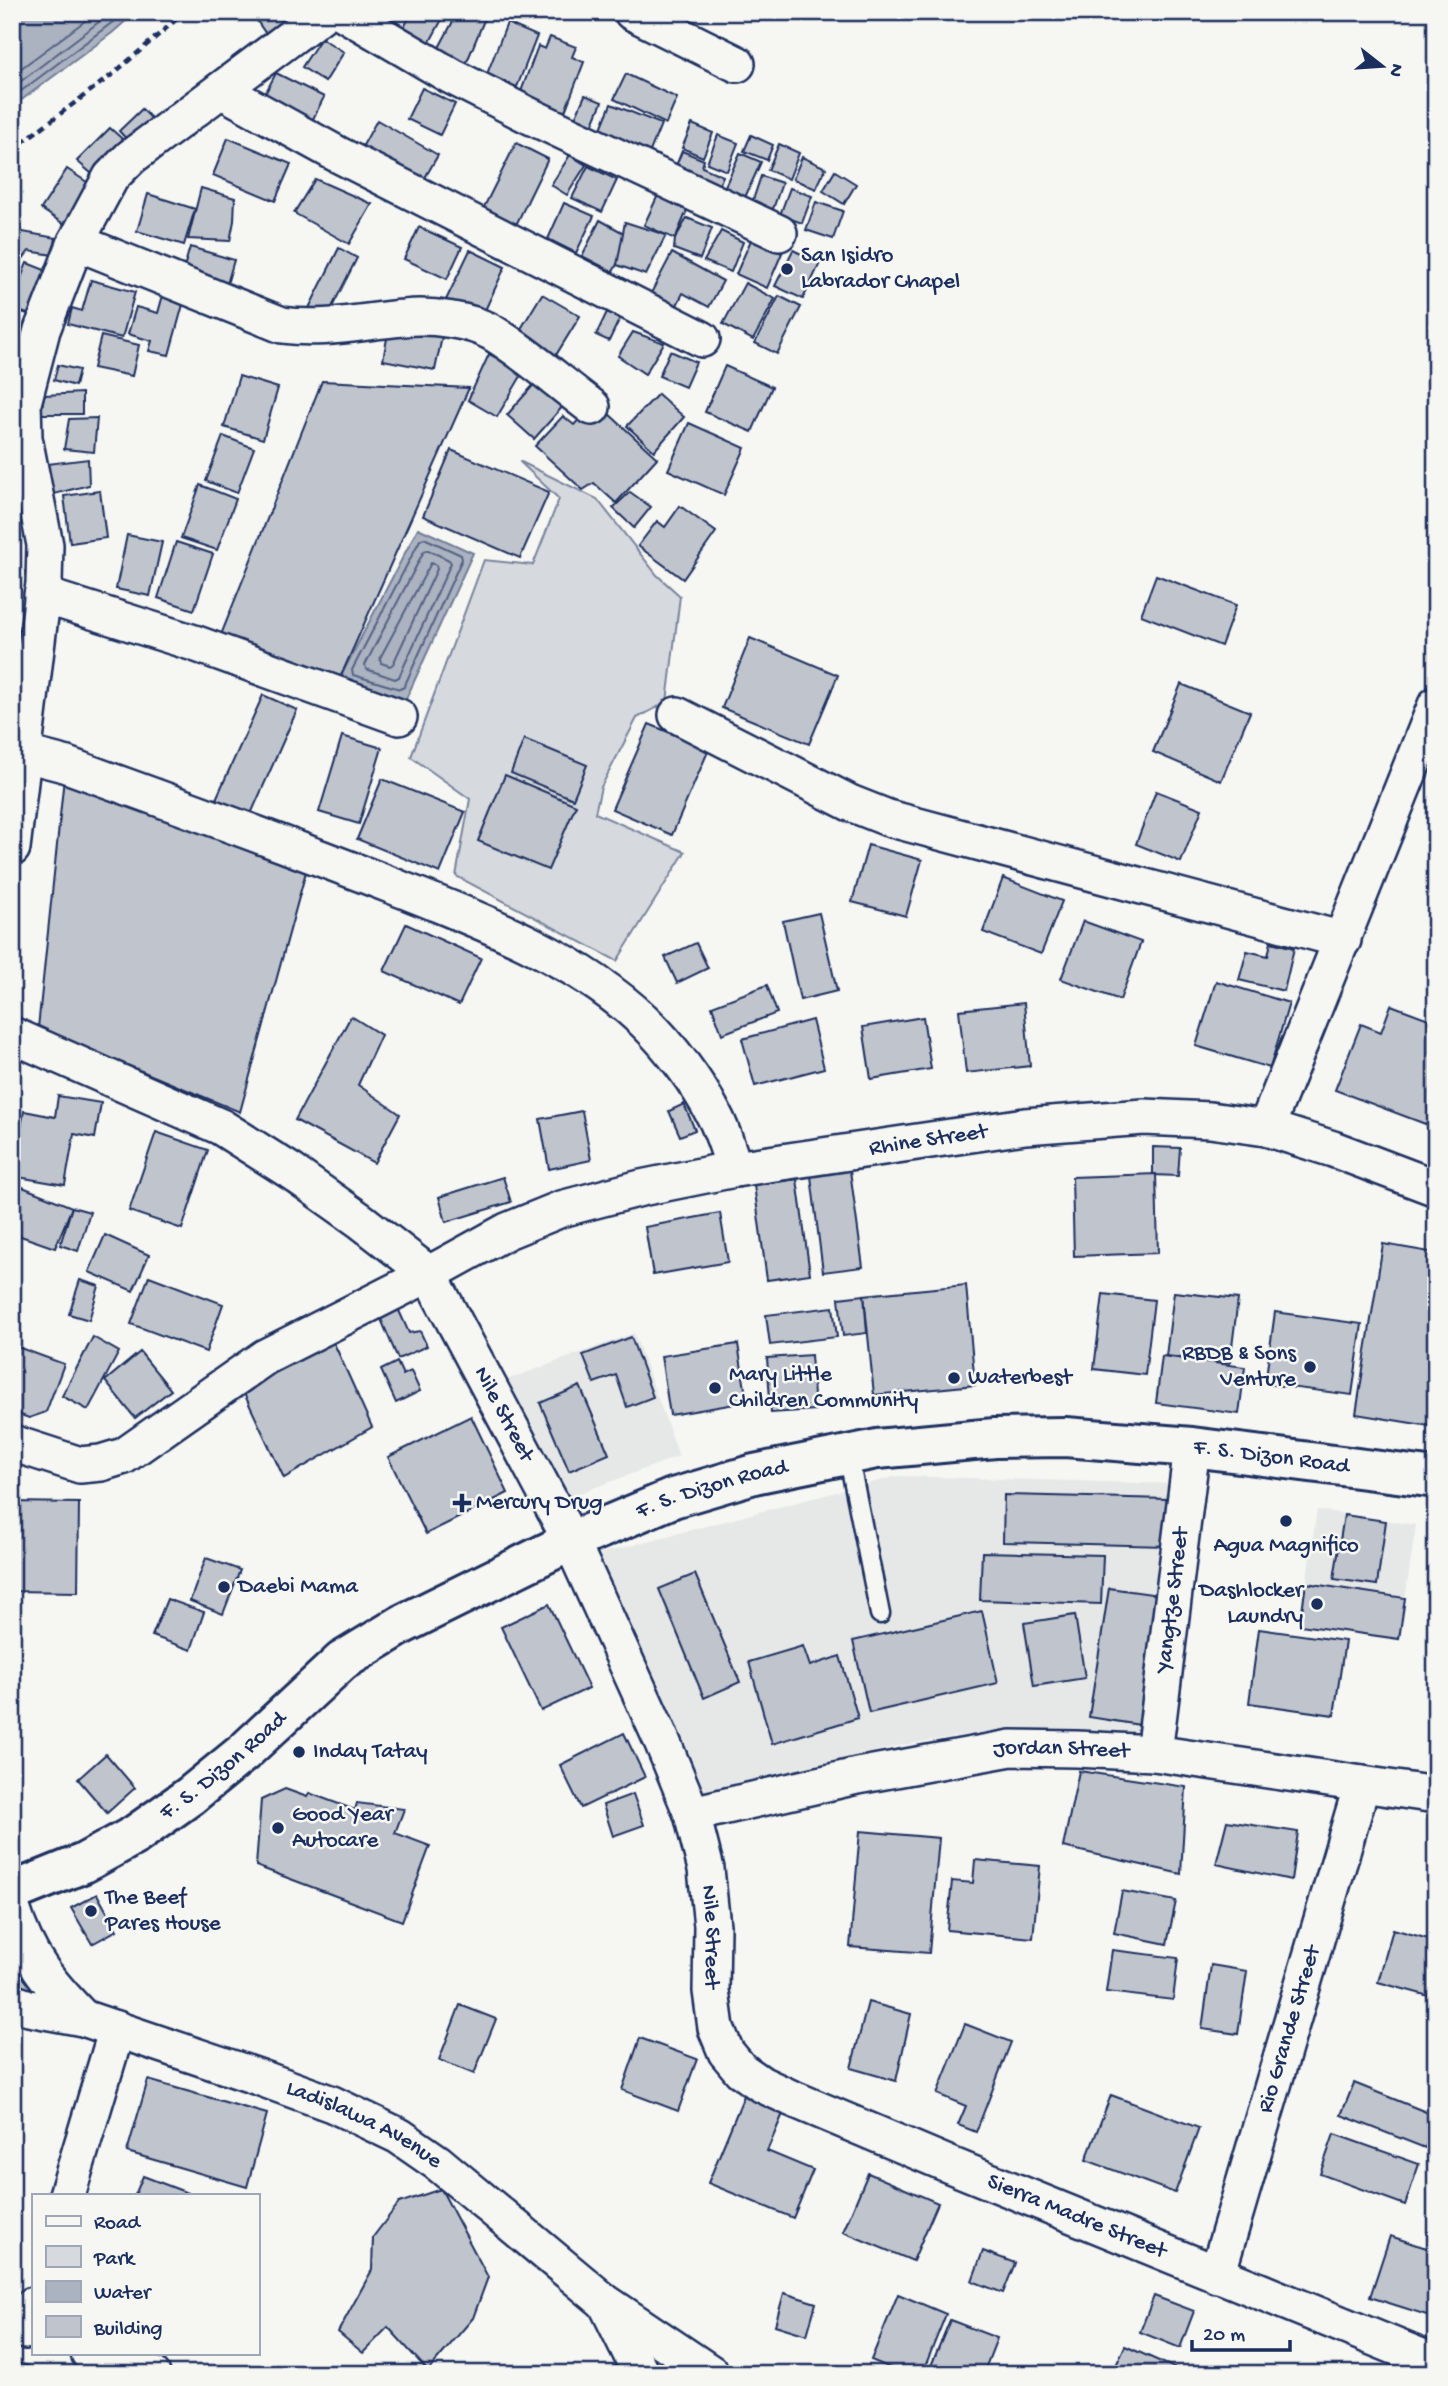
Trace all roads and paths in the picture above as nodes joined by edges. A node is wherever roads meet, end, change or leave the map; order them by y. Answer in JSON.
{"nodes":[{"id":1,"x":185,"y":12,"type":"edge"},
{"id":2,"x":325,"y":12,"type":"edge"},
{"id":3,"x":342,"y":12,"type":"edge"},
{"id":4,"x":632,"y":12,"type":"edge"},
{"id":5,"x":737,"y":64,"type":"dead end"},
{"id":6,"x":221,"y":90,"type":"junction"},
{"id":7,"x":12,"y":150,"type":"edge"},
{"id":8,"x":779,"y":233,"type":"dead end"},
{"id":9,"x":76,"y":242,"type":"junction"},
{"id":10,"x":702,"y":339,"type":"dead end"},
{"id":11,"x":592,"y":407,"type":"dead end"},
{"id":12,"x":42,"y":595,"type":"junction"},
{"id":13,"x":1436,"y":705,"type":"edge"},
{"id":14,"x":677,"y":715,"type":"dead end"},
{"id":15,"x":399,"y":717,"type":"dead end"},
{"id":16,"x":22,"y":752,"type":"junction"},
{"id":17,"x":12,"y":848,"type":"edge"},
{"id":18,"x":1343,"y":940,"type":"junction"},
{"id":19,"x":12,"y":1035,"type":"edge"},
{"id":20,"x":1266,"y":1128,"type":"junction"},
{"id":21,"x":735,"y":1169,"type":"junction"},
{"id":22,"x":1436,"y":1188,"type":"edge"},
{"id":23,"x":429,"y":1274,"type":"junction"},
{"id":24,"x":12,"y":1443,"type":"edge"},
{"id":25,"x":1192,"y":1447,"type":"junction"},
{"id":26,"x":848,"y":1454,"type":"junction"},
{"id":27,"x":1436,"y":1478,"type":"edge"},
{"id":28,"x":571,"y":1541,"type":"junction"},
{"id":29,"x":880,"y":1614,"type":"dead end"},
{"id":30,"x":1153,"y":1753,"type":"junction"},
{"id":31,"x":1362,"y":1784,"type":"junction"},
{"id":32,"x":1436,"y":1795,"type":"edge"},
{"id":33,"x":692,"y":1814,"type":"junction"},
{"id":34,"x":12,"y":1892,"type":"edge"},
{"id":35,"x":12,"y":1908,"type":"edge"},
{"id":36,"x":12,"y":2002,"type":"edge"},
{"id":37,"x":83,"y":2018,"type":"junction"},
{"id":38,"x":117,"y":2029,"type":"junction"},
{"id":39,"x":726,"y":2052,"type":"joint"},
{"id":40,"x":67,"y":2194,"type":"edge"},
{"id":41,"x":1217,"y":2275,"type":"junction"},
{"id":42,"x":605,"y":2302,"type":"junction"},
{"id":43,"x":92,"y":2354,"type":"edge"},
{"id":44,"x":1436,"y":2363,"type":"edge"},
{"id":45,"x":152,"y":2374,"type":"edge"},
{"id":46,"x":640,"y":2374,"type":"edge"},
{"id":47,"x":712,"y":2374,"type":"edge"}],
"edges":[{"from":1,"to":7,"type":"path"},
{"from":2,"to":6,"type":"street"},
{"from":3,"to":8,"type":"street"},
{"from":4,"to":5,"type":"street"},
{"from":6,"to":9,"type":"street"},
{"from":6,"to":10,"type":"street"},
{"from":9,"to":11,"type":"street"},
{"from":9,"to":12,"type":"street"},
{"from":12,"to":15,"type":"street"},
{"from":12,"to":16,"type":"street"},
{"from":13,"to":18,"type":"street"},
{"from":14,"to":18,"type":"street"},
{"from":16,"to":17,"type":"street"},
{"from":16,"to":21,"type":"street"},
{"from":18,"to":20,"type":"street"},
{"from":19,"to":23,"type":"street","name":"Nile Street"},
{"from":20,"to":21,"type":"street","name":"Rhine Street"},
{"from":20,"to":22,"type":"street","name":"Rhine Street"},
{"from":21,"to":23,"type":"street","name":"Rhine Street"},
{"from":23,"to":24,"type":"street","name":"Rhine Street"},
{"from":23,"to":28,"type":"street","name":"Nile Street"},
{"from":25,"to":26,"type":"main road","name":"F. S. Dizon Road"},
{"from":25,"to":27,"type":"main road","name":"F. S. Dizon Road"},
{"from":25,"to":30,"type":"street","name":"Yangtze Street"},
{"from":26,"to":28,"type":"main road","name":"F. S. Dizon Road"},
{"from":26,"to":29,"type":"lane"},
{"from":28,"to":33,"type":"street","name":"Nile Street"},
{"from":28,"to":34,"type":"main road","name":"F. S. Dizon Road"},
{"from":30,"to":31,"type":"street","name":"Jordan Street"},
{"from":30,"to":33,"type":"street","name":"Jordan Street"},
{"from":31,"to":32,"type":"street","name":"Jordan Street"},
{"from":31,"to":41,"type":"street","name":"Rio Grande Street"},
{"from":33,"to":39,"type":"street","name":"Nile Street"},
{"from":35,"to":37,"type":"street","name":"Ladislawa Avenue"},
{"from":36,"to":37,"type":"street","name":"Ladislawa Avenue"},
{"from":37,"to":38,"type":"street","name":"Ladislawa Avenue"},
{"from":38,"to":40,"type":"street"},
{"from":38,"to":42,"type":"street","name":"Ladislawa Avenue"},
{"from":39,"to":41,"type":"street","name":"Sierra Madre Street"},
{"from":41,"to":44,"type":"street","name":"Sierra Madre Street"},
{"from":42,"to":46,"type":"street","name":"Ladislawa Avenue"},
{"from":42,"to":47,"type":"street","name":"Ladislawa Avenue"},
{"from":43,"to":45,"type":"street"}]}
